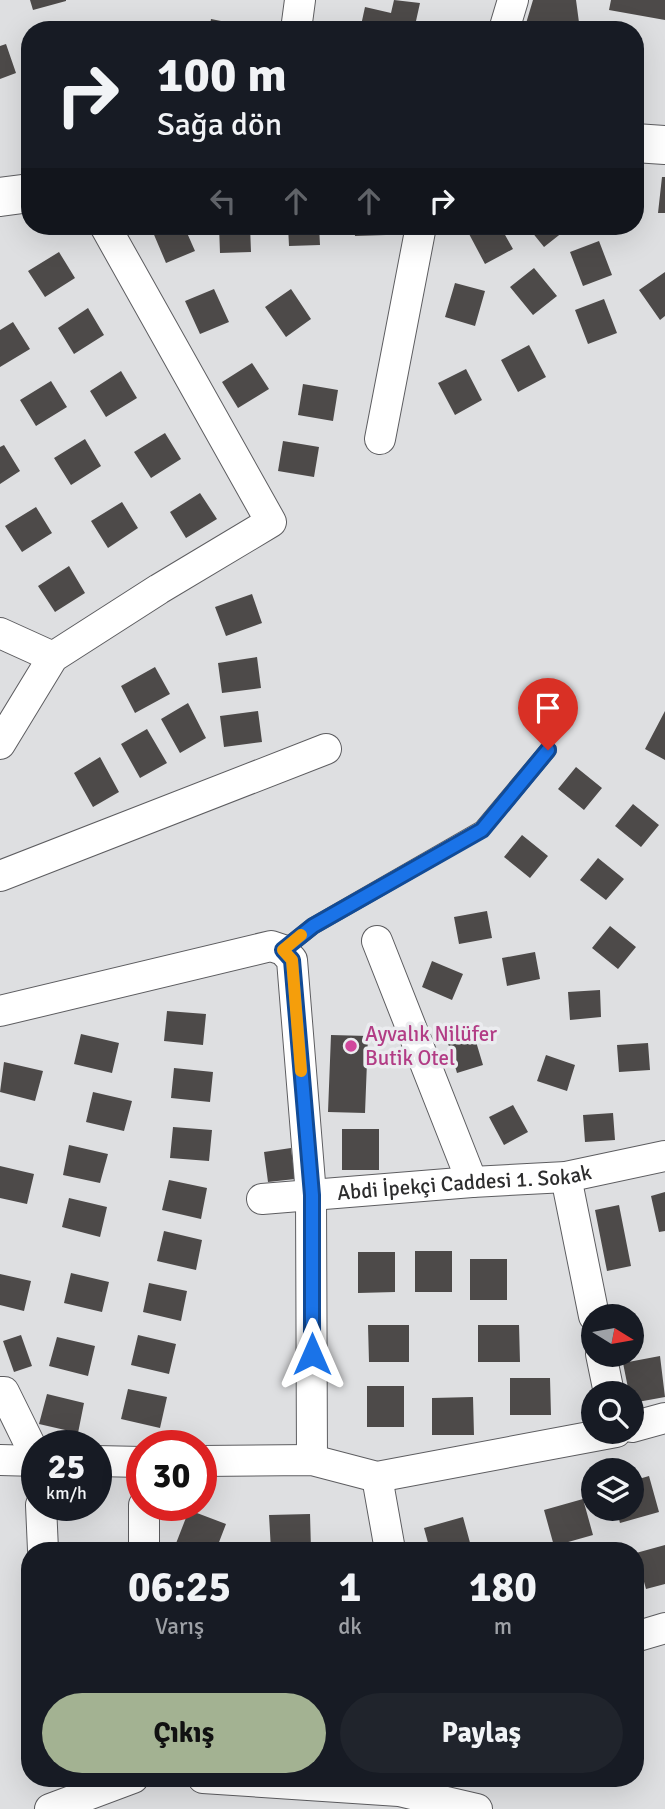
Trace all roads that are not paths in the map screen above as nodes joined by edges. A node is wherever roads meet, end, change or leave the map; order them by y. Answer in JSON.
{"nodes":[{"id":1,"x":300,"y":0,"type":"edge"},
{"id":2,"x":513,"y":0,"type":"edge"},
{"id":3,"x":297,"y":21,"type":"edge"},
{"id":4,"x":507,"y":21,"type":"edge"},
{"id":5,"x":644,"y":144,"type":"edge"},
{"id":6,"x":665,"y":145,"type":"edge"},
{"id":7,"x":21,"y":194,"type":"edge"},
{"id":8,"x":0,"y":197,"type":"edge"},
{"id":9,"x":110,"y":235,"type":"edge"},
{"id":10,"x":419,"y":235,"type":"edge"},
{"id":11,"x":380,"y":439,"type":"dead end"},
{"id":12,"x":0,"y":633,"type":"edge"},
{"id":13,"x":52,"y":657,"type":"junction"},
{"id":14,"x":0,"y":744,"type":"edge"},
{"id":15,"x":326,"y":749,"type":"dead end"},
{"id":16,"x":548,"y":750,"type":"dead end"},
{"id":17,"x":0,"y":876,"type":"edge"},
{"id":18,"x":377,"y":941,"type":"dead end"},
{"id":19,"x":283,"y":950,"type":"junction"},
{"id":20,"x":0,"y":1011,"type":"edge"},
{"id":21,"x":665,"y":1156,"type":"edge"},
{"id":22,"x":566,"y":1177,"type":"junction"},
{"id":23,"x":472,"y":1182,"type":"junction"},
{"id":24,"x":312,"y":1195,"type":"junction"},
{"id":25,"x":262,"y":1199,"type":"dead end"},
{"id":26,"x":592,"y":1304,"type":"edge"},
{"id":27,"x":0,"y":1392,"type":"edge"},
{"id":28,"x":665,"y":1418,"type":"edge"},
{"id":29,"x":644,"y":1424,"type":"edge"},
{"id":30,"x":22,"y":1430,"type":"edge"},
{"id":31,"x":581,"y":1439,"type":"edge"},
{"id":32,"x":0,"y":1460,"type":"edge"},
{"id":33,"x":21,"y":1460,"type":"edge"},
{"id":34,"x":312,"y":1460,"type":"junction"},
{"id":35,"x":217,"y":1461,"type":"edge"},
{"id":36,"x":377,"y":1478,"type":"junction"},
{"id":37,"x":42,"y":1521,"type":"edge"},
{"id":38,"x":144,"y":1521,"type":"edge"},
{"id":39,"x":43,"y":1542,"type":"edge"},
{"id":40,"x":144,"y":1542,"type":"edge"},
{"id":41,"x":389,"y":1542,"type":"edge"},
{"id":42,"x":665,"y":1628,"type":"edge"},
{"id":43,"x":644,"y":1634,"type":"edge"},
{"id":44,"x":98,"y":1787,"type":"edge"},
{"id":45,"x":322,"y":1787,"type":"edge"},
{"id":46,"x":401,"y":1793,"type":"edge"},
{"id":47,"x":56,"y":1798,"type":"edge"},
{"id":48,"x":477,"y":1809,"type":"edge"}],
"edges":[{"from":1,"to":3,"type":"street"},
{"from":2,"to":4,"type":"street"},
{"from":5,"to":6,"type":"street"},
{"from":7,"to":8,"type":"street"},
{"from":9,"to":13,"type":"street"},
{"from":10,"to":11,"type":"street"},
{"from":12,"to":13,"type":"street"},
{"from":13,"to":14,"type":"street"},
{"from":15,"to":17,"type":"street"},
{"from":16,"to":19,"type":"lane"},
{"from":18,"to":23,"type":"street"},
{"from":19,"to":20,"type":"street"},
{"from":19,"to":24,"type":"street"},
{"from":21,"to":22,"type":"street","name":"Abdi İpekçi Caddesi 1. Sokak"},
{"from":22,"to":23,"type":"street","name":"Abdi İpekçi Caddesi 1. Sokak"},
{"from":22,"to":26,"type":"street"},
{"from":23,"to":24,"type":"street","name":"Abdi İpekçi Caddesi 1. Sokak"},
{"from":24,"to":25,"type":"street","name":"Abdi İpekçi Caddesi 1. Sokak"},
{"from":24,"to":34,"type":"street"},
{"from":27,"to":30,"type":"street"},
{"from":28,"to":29,"type":"street"},
{"from":31,"to":36,"type":"street"},
{"from":32,"to":33,"type":"street"},
{"from":34,"to":35,"type":"street"},
{"from":34,"to":36,"type":"street"},
{"from":36,"to":41,"type":"street"},
{"from":37,"to":39,"type":"street"},
{"from":38,"to":40,"type":"street"},
{"from":42,"to":43,"type":"street"},
{"from":44,"to":47,"type":"street"},
{"from":45,"to":46,"type":"street"},
{"from":46,"to":48,"type":"street"}]}
